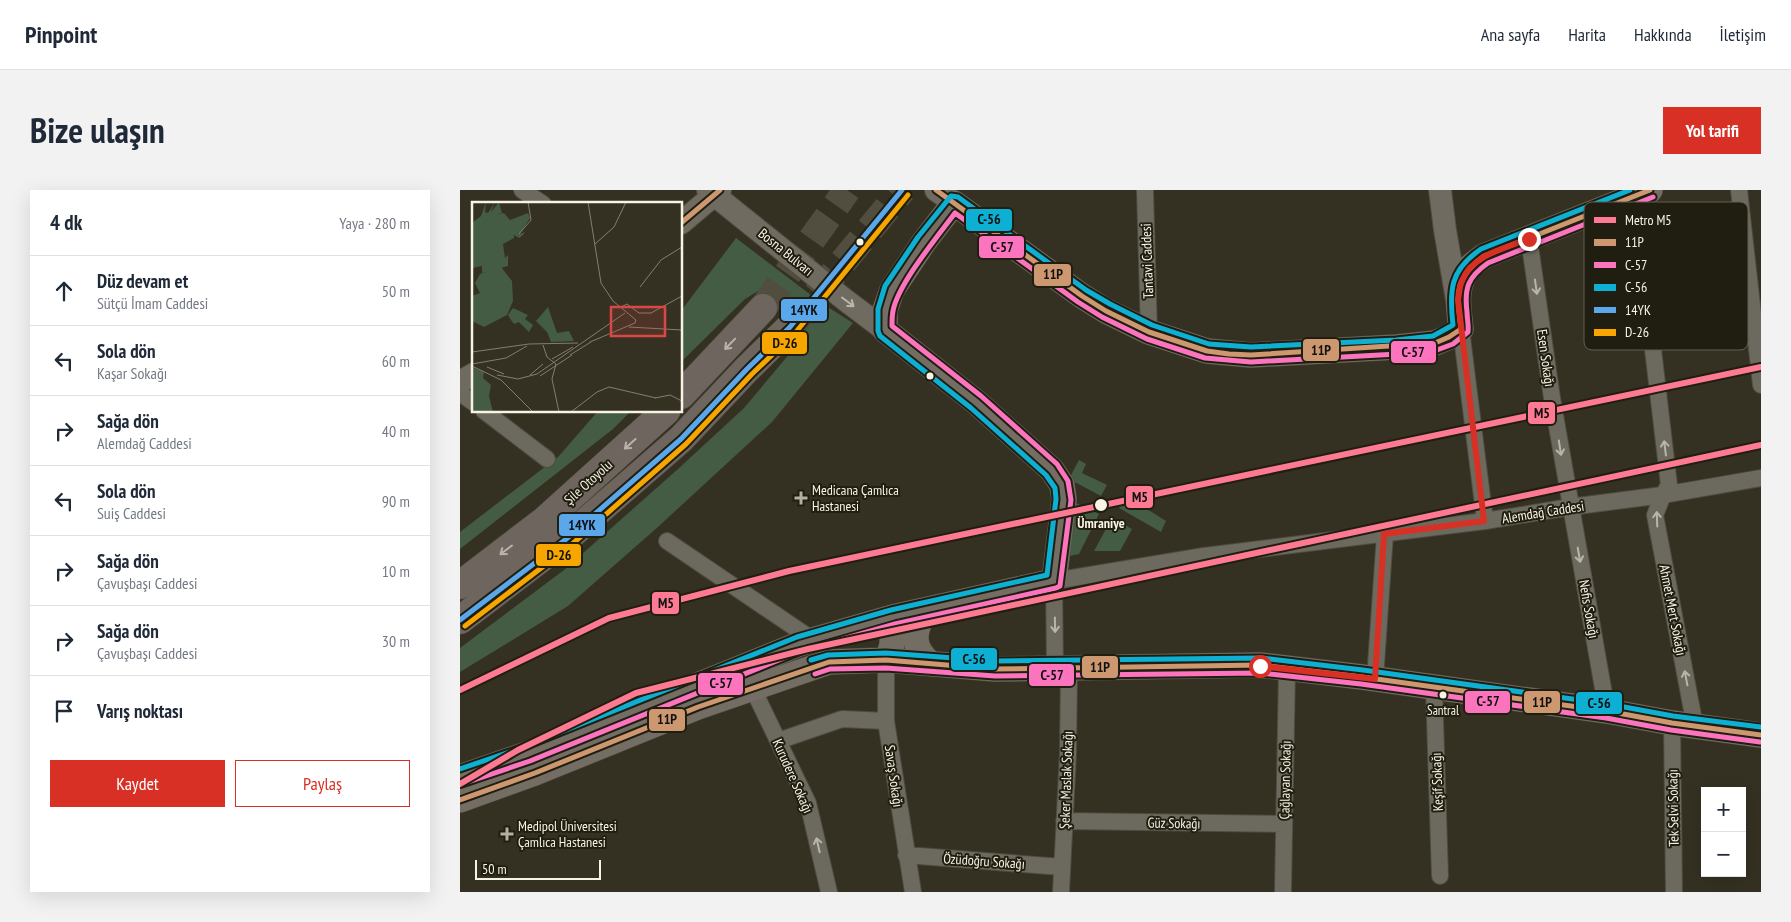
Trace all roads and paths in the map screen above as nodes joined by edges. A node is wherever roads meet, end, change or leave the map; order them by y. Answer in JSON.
{"nodes":[{"id":1,"x":522,"y":190,"type":"edge"},
{"id":2,"x":1144,"y":190,"type":"edge"},
{"id":3,"x":1440,"y":190,"type":"edge"},
{"id":4,"x":714,"y":192,"type":"edge"},
{"id":5,"x":1642,"y":194,"type":"edge"},
{"id":6,"x":945,"y":196,"type":"edge"},
{"id":7,"x":540,"y":202,"type":"edge"},
{"id":8,"x":1622,"y":202,"type":"edge"},
{"id":9,"x":1584,"y":217,"type":"edge"},
{"id":10,"x":682,"y":222,"type":"edge"},
{"id":11,"x":1445,"y":230,"type":"junction"},
{"id":12,"x":1529,"y":239,"type":"junction"},
{"id":13,"x":1484,"y":256,"type":"junction"},
{"id":14,"x":1748,"y":270,"type":"edge"},
{"id":15,"x":1458,"y":300,"type":"junction"},
{"id":16,"x":764,"y":308,"type":"tunnel mouth"},
{"id":17,"x":790,"y":327,"type":"tunnel mouth"},
{"id":18,"x":1461,"y":329,"type":"junction"},
{"id":19,"x":885,"y":330,"type":"junction"},
{"id":20,"x":1149,"y":332,"type":"junction"},
{"id":21,"x":1656,"y":350,"type":"edge"},
{"id":22,"x":472,"y":375,"type":"edge"},
{"id":23,"x":460,"y":382,"type":"edge"},
{"id":24,"x":1761,"y":386,"type":"edge"},
{"id":25,"x":460,"y":393,"type":"edge"},
{"id":26,"x":682,"y":394,"type":"edge"},
{"id":27,"x":472,"y":402,"type":"edge"},
{"id":28,"x":485,"y":412,"type":"edge"},
{"id":29,"x":665,"y":412,"type":"edge"},
{"id":30,"x":547,"y":459,"type":"dead end"},
{"id":31,"x":1761,"y":478,"type":"edge"},
{"id":32,"x":1663,"y":495,"type":"junction"},
{"id":33,"x":1570,"y":507,"type":"junction"},
{"id":34,"x":1484,"y":521,"type":"junction"},
{"id":35,"x":1384,"y":534,"type":"junction"},
{"id":36,"x":667,"y":541,"type":"dead end"},
{"id":37,"x":1054,"y":581,"type":"junction"},
{"id":38,"x":460,"y":585,"type":"edge"},
{"id":39,"x":926,"y":610,"type":"junction"},
{"id":40,"x":460,"y":620,"type":"edge"},
{"id":41,"x":876,"y":622,"type":"junction"},
{"id":42,"x":814,"y":640,"type":"junction"},
{"id":43,"x":886,"y":660,"type":"junction"},
{"id":44,"x":930,"y":664,"type":"junction"},
{"id":45,"x":1287,"y":668,"type":"junction"},
{"id":46,"x":1062,"y":669,"type":"junction"},
{"id":47,"x":744,"y":678,"type":"junction"},
{"id":48,"x":1375,"y":679,"type":"junction"},
{"id":49,"x":1434,"y":688,"type":"junction"},
{"id":50,"x":1607,"y":711,"type":"junction"},
{"id":51,"x":886,"y":720,"type":"junction"},
{"id":52,"x":1683,"y":725,"type":"junction"},
{"id":53,"x":1761,"y":735,"type":"edge"},
{"id":54,"x":778,"y":741,"type":"junction"},
{"id":55,"x":460,"y":777,"type":"edge"},
{"id":56,"x":460,"y":800,"type":"edge"},
{"id":57,"x":1064,"y":821,"type":"junction"},
{"id":58,"x":1284,"y":824,"type":"junction"},
{"id":59,"x":906,"y":855,"type":"junction"},
{"id":60,"x":1062,"y":867,"type":"junction"},
{"id":61,"x":1440,"y":876,"type":"dead end"},
{"id":62,"x":1283,"y":890,"type":"dead end"},
{"id":63,"x":829,"y":892,"type":"edge"},
{"id":64,"x":912,"y":892,"type":"edge"},
{"id":65,"x":1060,"y":892,"type":"edge"},
{"id":66,"x":1674,"y":892,"type":"edge"}],
"edges":[{"from":1,"to":7,"type":"street"},
{"from":2,"to":20,"type":"street","name":"Tantavi Caddesi"},
{"from":3,"to":11,"type":"street"},
{"from":4,"to":10,"type":"street"},
{"from":4,"to":19,"type":"street","name":"Bosna Bulvarı","one_way":true},
{"from":5,"to":8,"type":"main road"},
{"from":6,"to":19,"type":"main road"},
{"from":6,"to":20,"type":"main road"},
{"from":9,"to":12,"type":"main road"},
{"from":11,"to":13,"type":"street"},
{"from":11,"to":15,"type":"street"},
{"from":12,"to":13,"type":"main road"},
{"from":12,"to":33,"type":"street","name":"Esen Sokağı","one_way":true},
{"from":13,"to":15,"type":"main road"},
{"from":14,"to":24,"type":"street"},
{"from":15,"to":18,"type":"main road"},
{"from":16,"to":26,"type":"highway","one_way":true},
{"from":17,"to":40,"type":"highway","name":"Şile Otoyolu"},
{"from":18,"to":20,"type":"main road"},
{"from":18,"to":34,"type":"street"},
{"from":19,"to":37,"type":"main road","name":"Bosna Bulvarı"},
{"from":32,"to":21,"type":"street","name":"Ahmet Mert Sokağı","one_way":true},
{"from":22,"to":23,"type":"street"},
{"from":25,"to":27,"type":"street"},
{"from":28,"to":30,"type":"street"},
{"from":29,"to":38,"type":"highway","name":"Şile Otoyolu","one_way":true},
{"from":31,"to":32,"type":"street","name":"Alemdağ Caddesi"},
{"from":32,"to":33,"type":"street","name":"Alemdağ Caddesi"},
{"from":52,"to":32,"type":"street","name":"Ahmet Mert Sokağı","one_way":true},
{"from":33,"to":34,"type":"street","name":"Alemdağ Caddesi"},
{"from":33,"to":50,"type":"street","name":"Nefis Sokağı","one_way":true},
{"from":34,"to":35,"type":"street","name":"Alemdağ Caddesi"},
{"from":35,"to":37,"type":"street","name":"Alemdağ Caddesi"},
{"from":35,"to":48,"type":"street"},
{"from":36,"to":42,"type":"street"},
{"from":37,"to":39,"type":"main road","name":"Alemdağ Caddesi"},
{"from":37,"to":46,"type":"street","name":"Şeker Maslak Sokağı","one_way":true},
{"from":39,"to":41,"type":"main road","name":"Alemdağ Caddesi"},
{"from":39,"to":44,"type":"main road"},
{"from":41,"to":42,"type":"main road","name":"Alemdağ Caddesi"},
{"from":41,"to":43,"type":"main road"},
{"from":42,"to":47,"type":"main road","name":"Alemdağ Caddesi"},
{"from":43,"to":44,"type":"main road"},
{"from":43,"to":47,"type":"main road"},
{"from":43,"to":51,"type":"street","name":"Savaş Sokağı"},
{"from":44,"to":46,"type":"main road"},
{"from":45,"to":46,"type":"main road"},
{"from":45,"to":48,"type":"main road"},
{"from":45,"to":58,"type":"street","name":"Çağlayan Sokağı"},
{"from":46,"to":57,"type":"street","name":"Şeker Maslak Sokağı"},
{"from":47,"to":54,"type":"street","name":"Kurudere Sokağı"},
{"from":47,"to":55,"type":"main road","name":"Alemdağ Caddesi"},
{"from":47,"to":56,"type":"main road","name":"Alemdağ Caddesi"},
{"from":48,"to":49,"type":"main road"},
{"from":49,"to":50,"type":"main road"},
{"from":49,"to":61,"type":"street","name":"Keşif Sokağı"},
{"from":50,"to":52,"type":"main road"},
{"from":51,"to":54,"type":"street"},
{"from":51,"to":59,"type":"street","name":"Savaş Sokağı"},
{"from":52,"to":53,"type":"main road"},
{"from":52,"to":66,"type":"street","name":"Tek Selvi Sokağı"},
{"from":63,"to":54,"type":"street","name":"Kurudere Sokağı","one_way":true},
{"from":57,"to":58,"type":"street","name":"Güz Sokağı"},
{"from":57,"to":60,"type":"street","name":"Şeker Maslak Sokağı"},
{"from":58,"to":62,"type":"street","name":"Çağlayan Sokağı"},
{"from":59,"to":60,"type":"street","name":"Özüdoğru Sokağı"},
{"from":59,"to":64,"type":"street","name":"Savaş Sokağı"},
{"from":60,"to":65,"type":"street","name":"Şeker Maslak Sokağı"}]}
